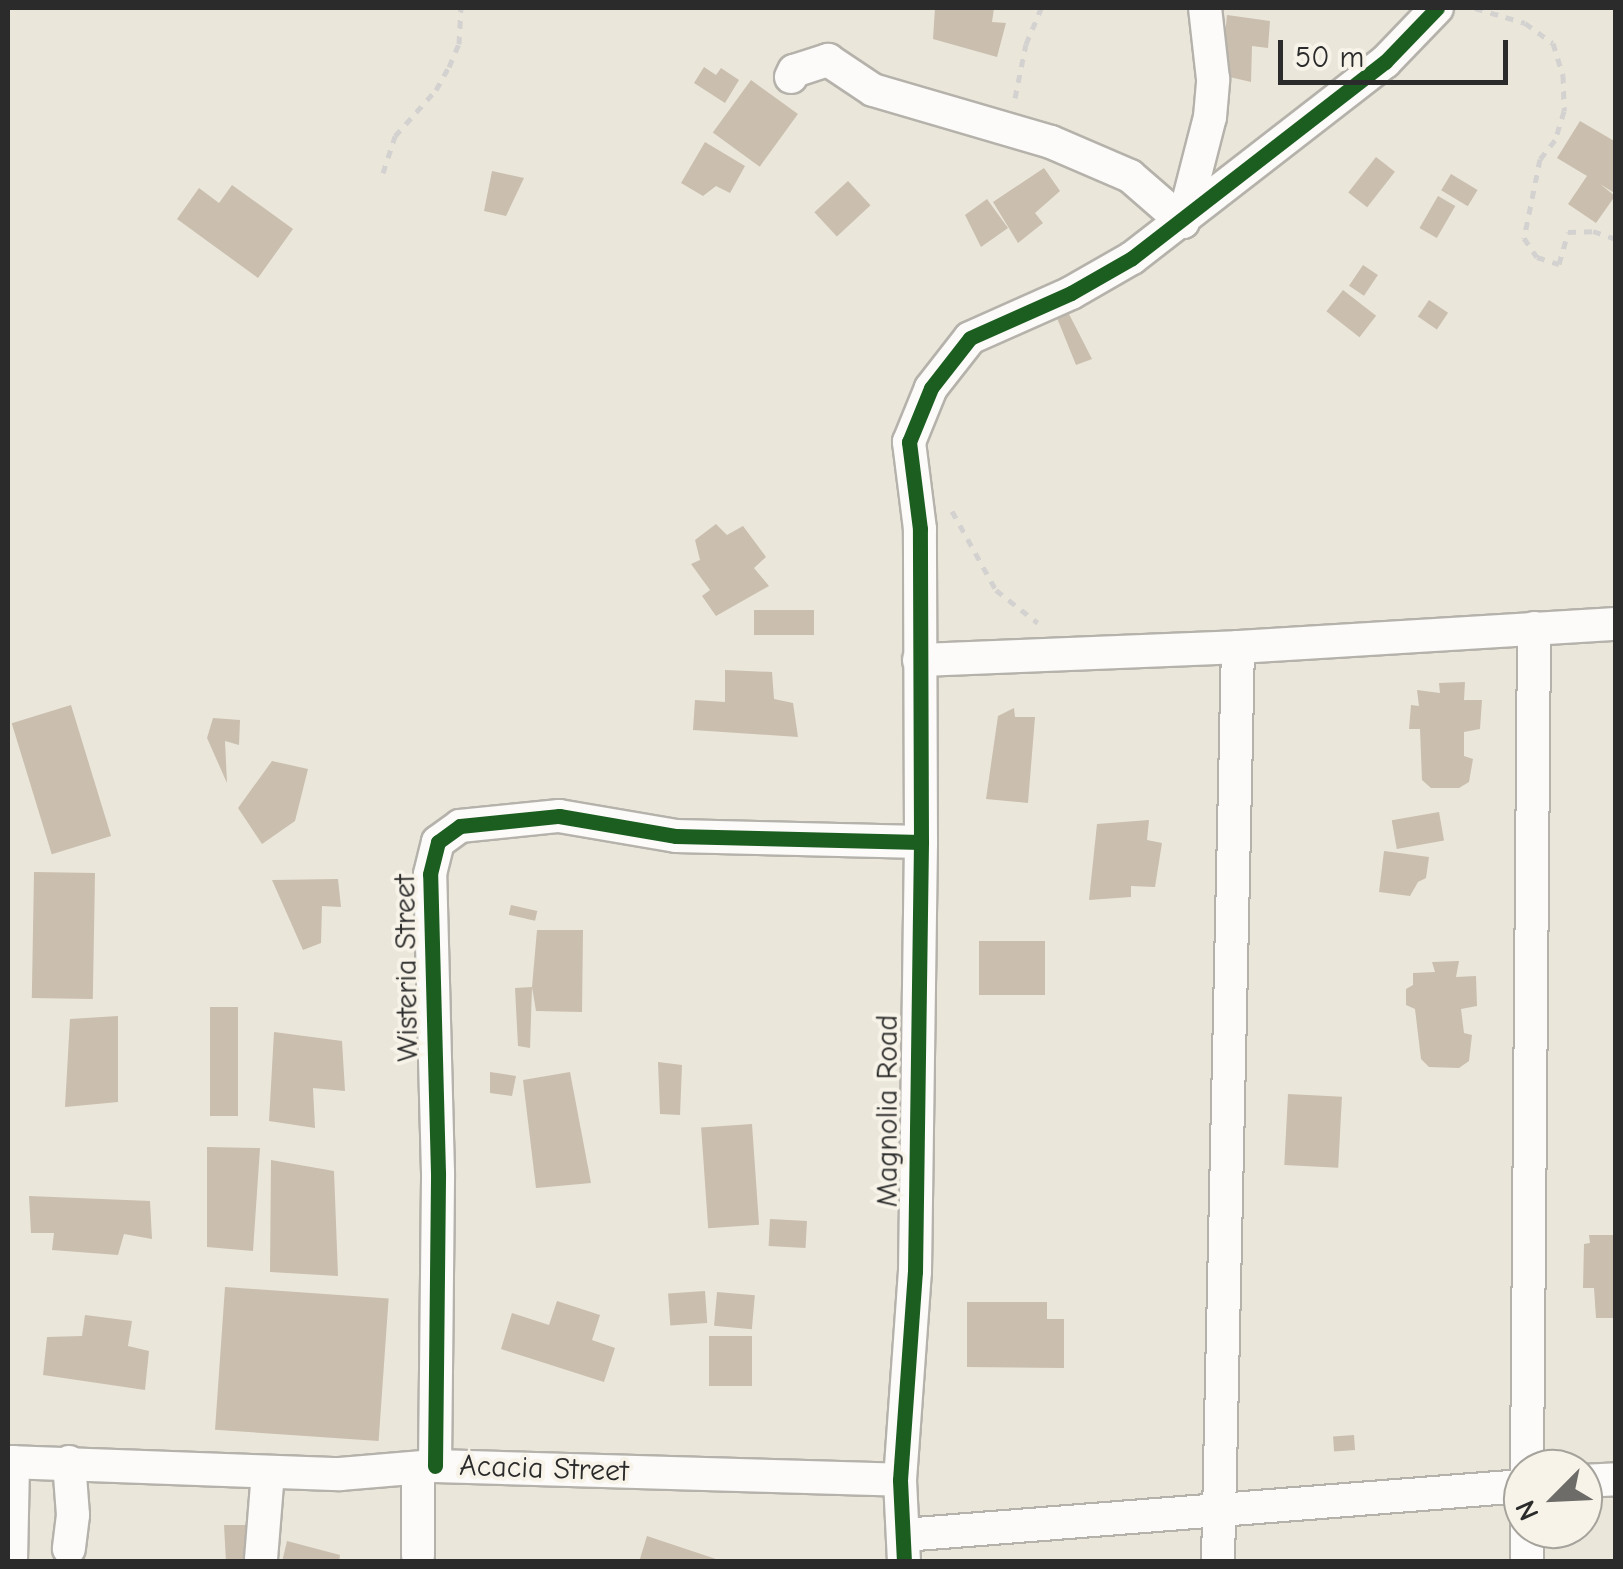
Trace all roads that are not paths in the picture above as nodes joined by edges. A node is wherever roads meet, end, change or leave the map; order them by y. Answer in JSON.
{"nodes":[{"id":1,"x":1205,"y":8,"type":"edge"},
{"id":2,"x":1436,"y":8,"type":"edge"},
{"id":3,"x":791,"y":77,"type":"dead end"},
{"id":4,"x":1183,"y":222,"type":"junction"},
{"id":5,"x":1616,"y":624,"type":"edge"},
{"id":6,"x":1534,"y":628,"type":"junction"},
{"id":7,"x":1238,"y":647,"type":"junction"},
{"id":8,"x":918,"y":660,"type":"junction"},
{"id":9,"x":921,"y":842,"type":"junction"},
{"id":10,"x":1527,"y":1449,"type":"edge"},
{"id":11,"x":10,"y":1462,"type":"edge"},
{"id":12,"x":69,"y":1462,"type":"junction"},
{"id":13,"x":427,"y":1468,"type":"junction"},
{"id":14,"x":268,"y":1472,"type":"junction"},
{"id":15,"x":900,"y":1480,"type":"junction"},
{"id":16,"x":1503,"y":1487,"type":"edge"},
{"id":17,"x":1218,"y":1507,"type":"junction"},
{"id":18,"x":904,"y":1548,"type":"edge"},
{"id":19,"x":70,"y":1549,"type":"dead end"},
{"id":20,"x":418,"y":1555,"type":"dead end"},
{"id":21,"x":261,"y":1559,"type":"edge"},
{"id":22,"x":11,"y":1561,"type":"edge"},
{"id":23,"x":1218,"y":1562,"type":"edge"}],
"edges":[{"from":1,"to":4,"type":"street"},
{"from":2,"to":4,"type":"street","name":"Magnolia Road"},
{"from":3,"to":4,"type":"street"},
{"from":4,"to":8,"type":"street","name":"Magnolia Road"},
{"from":5,"to":6,"type":"street"},
{"from":6,"to":7,"type":"street"},
{"from":6,"to":10,"type":"street"},
{"from":7,"to":8,"type":"street"},
{"from":7,"to":17,"type":"street"},
{"from":8,"to":9,"type":"street","name":"Magnolia Road"},
{"from":9,"to":13,"type":"street","name":"Wisteria Street"},
{"from":9,"to":15,"type":"street","name":"Magnolia Road"},
{"from":11,"to":12,"type":"street","name":"Acacia Street"},
{"from":11,"to":22,"type":"street"},
{"from":12,"to":14,"type":"street","name":"Acacia Street"},
{"from":12,"to":19,"type":"street"},
{"from":13,"to":14,"type":"street","name":"Acacia Street"},
{"from":13,"to":15,"type":"street","name":"Acacia Street"},
{"from":13,"to":20,"type":"street","name":"Wisteria Street"},
{"from":14,"to":21,"type":"street"},
{"from":15,"to":18,"type":"street","name":"Magnolia Road"},
{"from":16,"to":17,"type":"street"},
{"from":17,"to":18,"type":"street"},
{"from":17,"to":23,"type":"street"}]}
